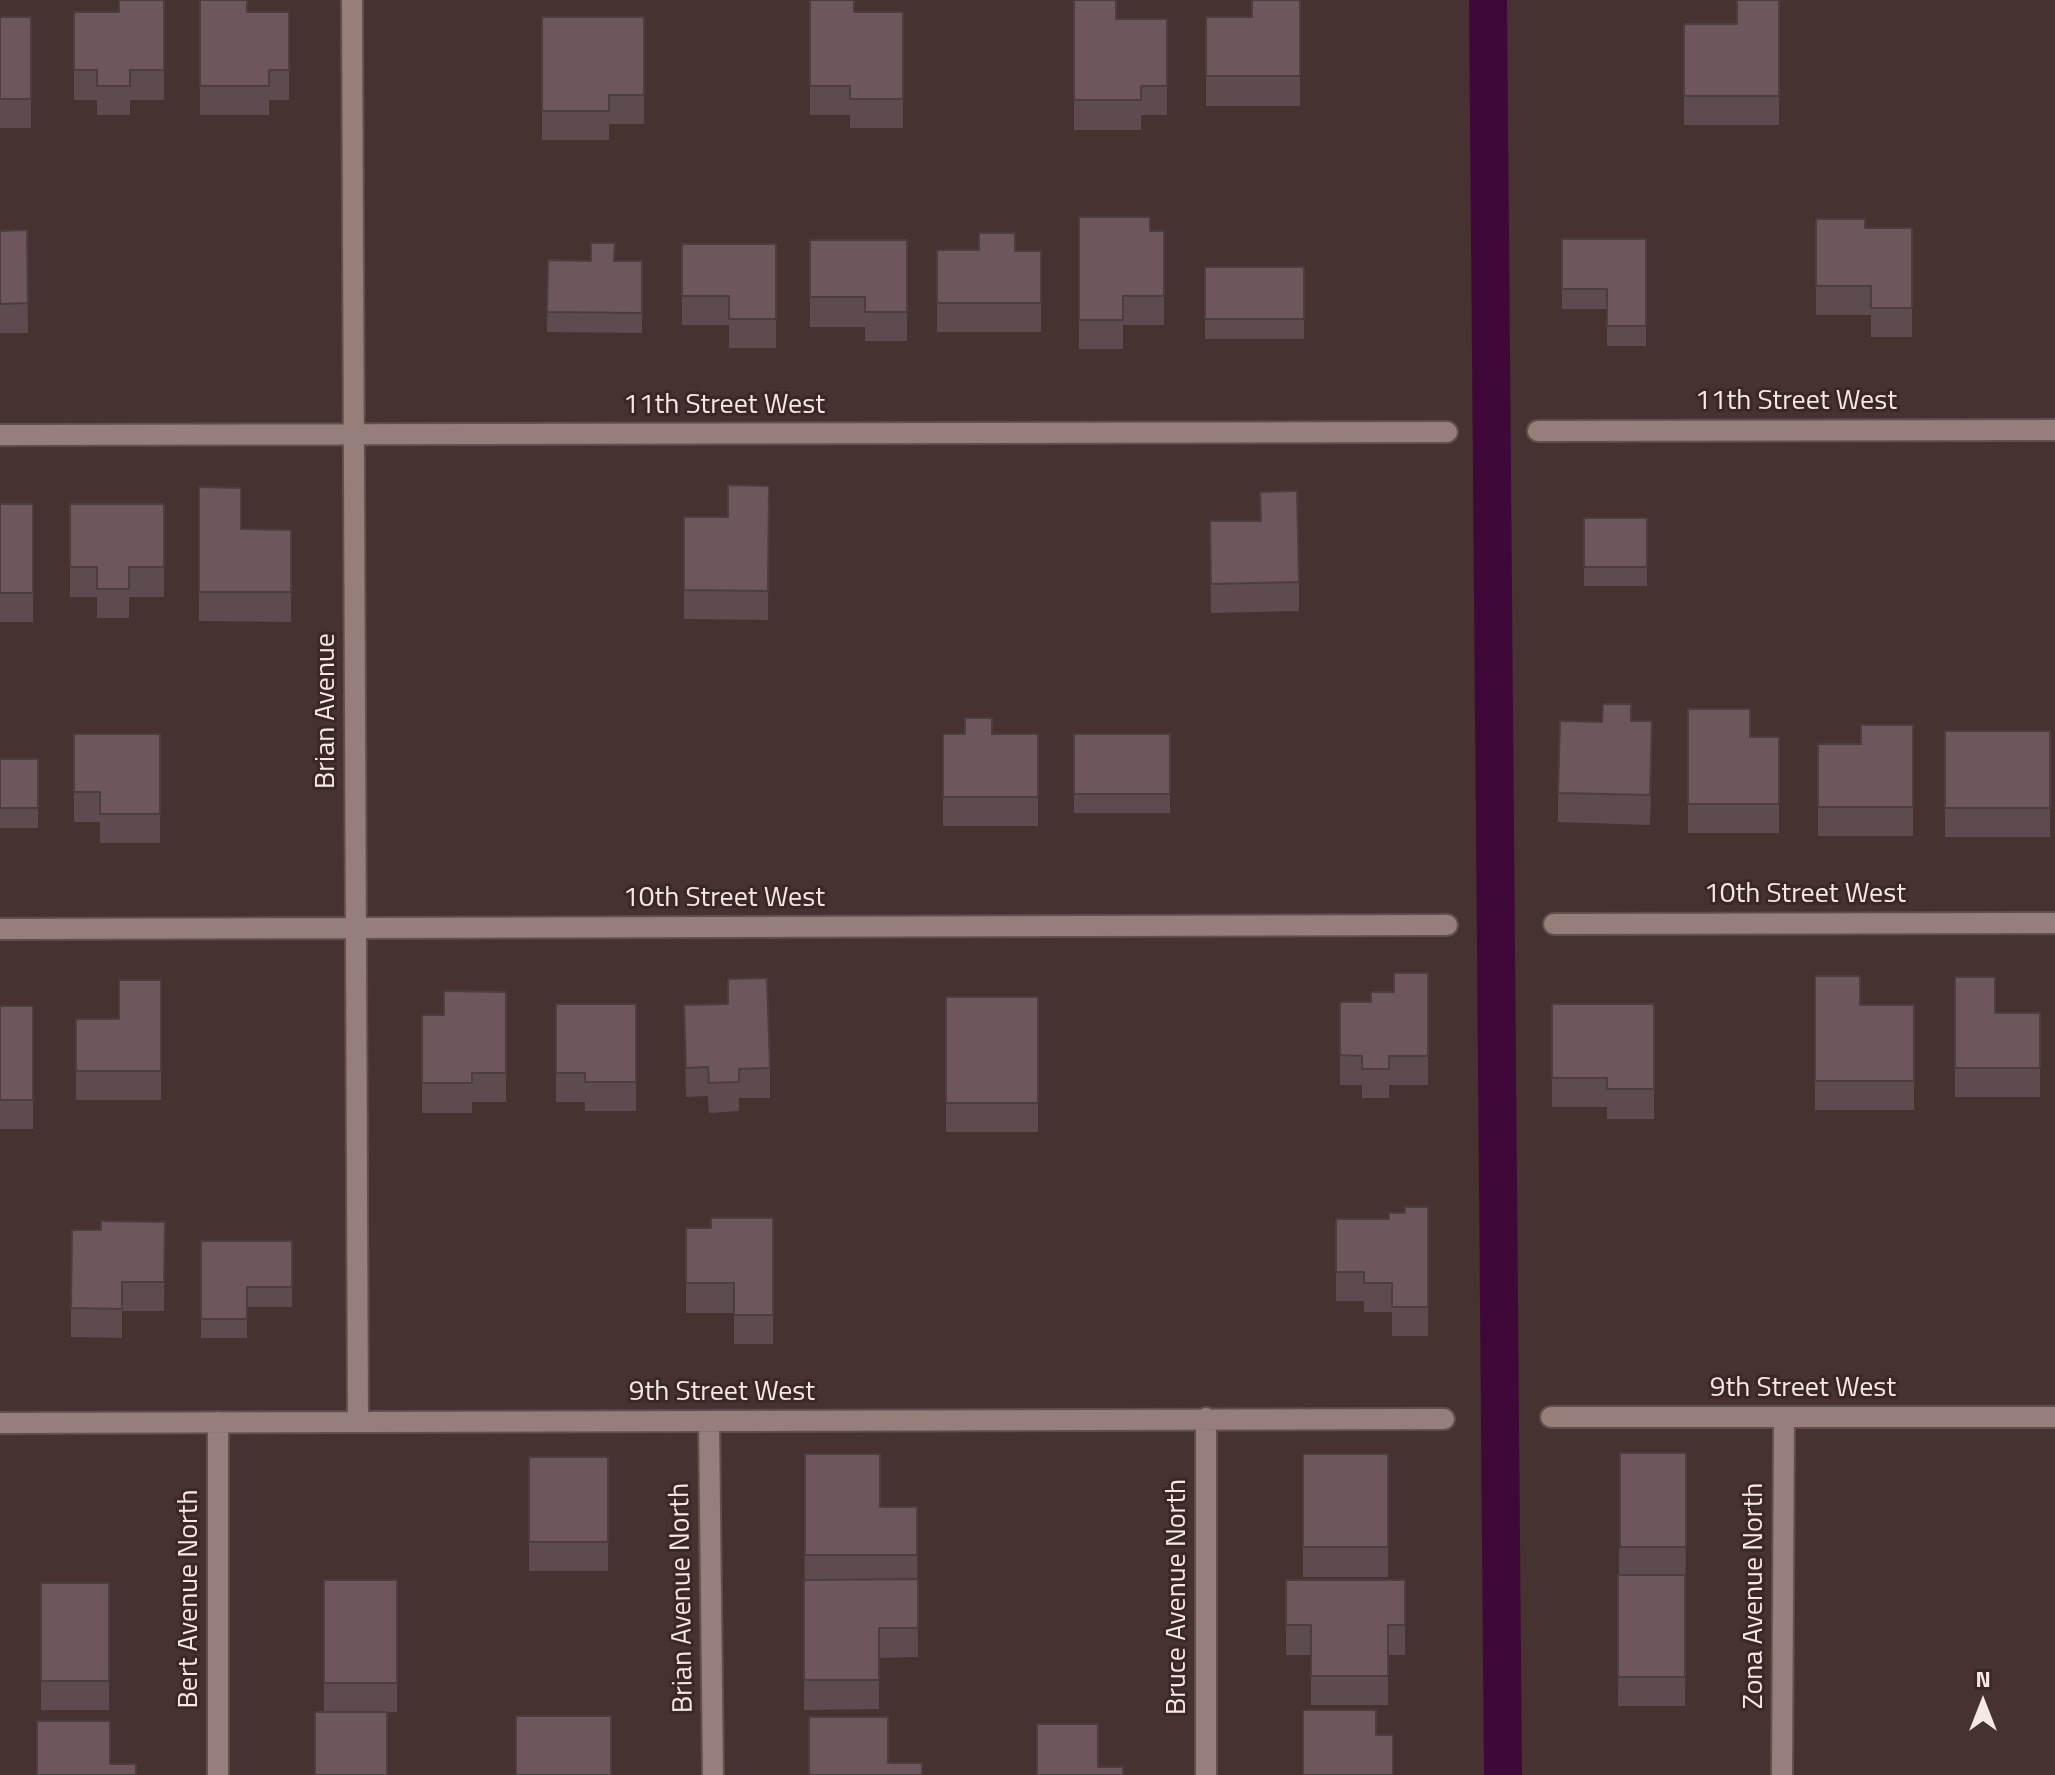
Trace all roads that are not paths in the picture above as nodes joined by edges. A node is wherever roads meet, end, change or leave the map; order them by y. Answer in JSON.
{"nodes":[{"id":1,"x":352,"y":0,"type":"edge"},
{"id":2,"x":2055,"y":430,"type":"edge"},
{"id":3,"x":1538,"y":431,"type":"dead end"},
{"id":4,"x":1447,"y":432,"type":"dead end"},
{"id":5,"x":355,"y":434,"type":"junction"},
{"id":6,"x":0,"y":435,"type":"edge"},
{"id":7,"x":2055,"y":923,"type":"edge"},
{"id":8,"x":1554,"y":924,"type":"dead end"},
{"id":9,"x":1447,"y":925,"type":"dead end"},
{"id":10,"x":355,"y":928,"type":"junction"},
{"id":11,"x":0,"y":929,"type":"edge"},
{"id":12,"x":1551,"y":1417,"type":"dead end"},
{"id":13,"x":1784,"y":1417,"type":"junction"},
{"id":14,"x":2055,"y":1417,"type":"edge"},
{"id":15,"x":1206,"y":1418,"type":"junction"},
{"id":16,"x":1444,"y":1419,"type":"dead end"},
{"id":17,"x":358,"y":1421,"type":"junction"},
{"id":18,"x":709,"y":1421,"type":"junction"},
{"id":19,"x":218,"y":1422,"type":"junction"},
{"id":20,"x":0,"y":1423,"type":"edge"},
{"id":21,"x":218,"y":1775,"type":"edge"},
{"id":22,"x":713,"y":1775,"type":"edge"},
{"id":23,"x":1206,"y":1775,"type":"edge"},
{"id":24,"x":1782,"y":1775,"type":"edge"}],
"edges":[{"from":1,"to":5,"type":"street","name":"Brian Avenue"},
{"from":2,"to":3,"type":"street","name":"11th Street West"},
{"from":4,"to":5,"type":"street","name":"11th Street West"},
{"from":5,"to":6,"type":"street","name":"11th Street West"},
{"from":5,"to":10,"type":"street","name":"Brian Avenue"},
{"from":7,"to":8,"type":"street","name":"10th Street West"},
{"from":9,"to":10,"type":"street","name":"10th Street West"},
{"from":10,"to":11,"type":"street","name":"10th Street West"},
{"from":10,"to":17,"type":"street","name":"Brian Avenue"},
{"from":12,"to":13,"type":"street","name":"9th Street West"},
{"from":13,"to":14,"type":"street","name":"9th Street West"},
{"from":13,"to":24,"type":"street","name":"Zona Avenue North"},
{"from":15,"to":16,"type":"street","name":"9th Street West"},
{"from":15,"to":18,"type":"street","name":"9th Street West"},
{"from":15,"to":23,"type":"street","name":"Bruce Avenue North"},
{"from":17,"to":18,"type":"street","name":"9th Street West"},
{"from":17,"to":19,"type":"street","name":"9th Street West"},
{"from":18,"to":22,"type":"street","name":"Brian Avenue North"},
{"from":19,"to":20,"type":"street","name":"9th Street West"},
{"from":19,"to":21,"type":"street","name":"Bert Avenue North"}]}
